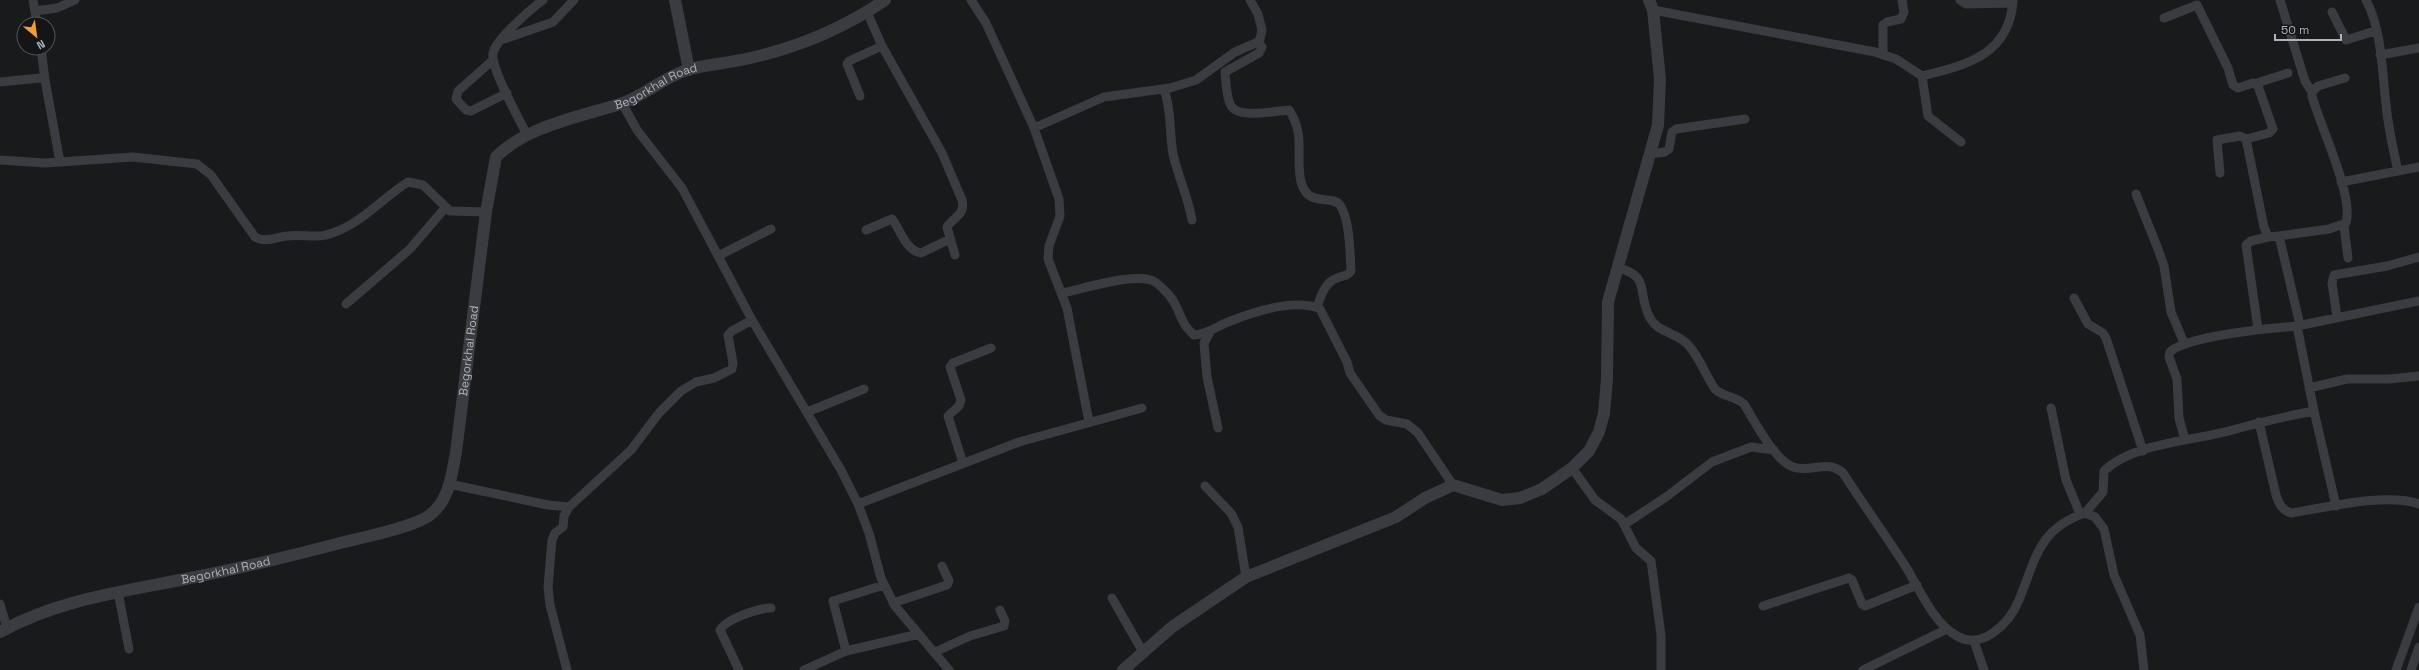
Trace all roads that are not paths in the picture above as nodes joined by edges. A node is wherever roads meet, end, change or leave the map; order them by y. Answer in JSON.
{"nodes":[{"id":1,"x":33,"y":0,"type":"edge"},
{"id":2,"x":75,"y":0,"type":"edge"},
{"id":3,"x":543,"y":0,"type":"edge"},
{"id":4,"x":574,"y":0,"type":"edge"},
{"id":5,"x":675,"y":0,"type":"edge"},
{"id":6,"x":885,"y":0,"type":"edge"},
{"id":7,"x":971,"y":0,"type":"edge"},
{"id":8,"x":1250,"y":0,"type":"edge"},
{"id":9,"x":1902,"y":0,"type":"edge"},
{"id":10,"x":1960,"y":0,"type":"edge"},
{"id":11,"x":2280,"y":0,"type":"edge"},
{"id":12,"x":2366,"y":0,"type":"edge"},
{"id":13,"x":2013,"y":2,"type":"edge"},
{"id":14,"x":1651,"y":5,"type":"edge"},
{"id":15,"x":35,"y":11,"type":"junction"},
{"id":16,"x":867,"y":12,"type":"junction"},
{"id":17,"x":2332,"y":12,"type":"dead end"},
{"id":18,"x":36,"y":16,"type":"edge"},
{"id":19,"x":2164,"y":18,"type":"dead end"},
{"id":20,"x":2375,"y":31,"type":"junction"},
{"id":21,"x":502,"y":40,"type":"junction"},
{"id":22,"x":1258,"y":42,"type":"junction"},
{"id":23,"x":882,"y":46,"type":"junction"},
{"id":24,"x":2419,"y":48,"type":"edge"},
{"id":25,"x":1883,"y":55,"type":"junction"},
{"id":26,"x":41,"y":56,"type":"edge"},
{"id":27,"x":2380,"y":56,"type":"junction"},
{"id":28,"x":493,"y":60,"type":"junction"},
{"id":29,"x":689,"y":70,"type":"junction"},
{"id":30,"x":2288,"y":73,"type":"dead end"},
{"id":31,"x":1922,"y":76,"type":"junction"},
{"id":32,"x":2345,"y":78,"type":"dead end"},
{"id":33,"x":45,"y":80,"type":"junction"},
{"id":34,"x":0,"y":82,"type":"edge"},
{"id":35,"x":2257,"y":83,"type":"junction"},
{"id":36,"x":1164,"y":89,"type":"junction"},
{"id":37,"x":2312,"y":92,"type":"junction"},
{"id":38,"x":506,"y":93,"type":"junction"},
{"id":39,"x":860,"y":96,"type":"dead end"},
{"id":40,"x":622,"y":103,"type":"junction"},
{"id":41,"x":1745,"y":119,"type":"dead end"},
{"id":42,"x":1034,"y":128,"type":"junction"},
{"id":43,"x":528,"y":135,"type":"junction"},
{"id":44,"x":2246,"y":139,"type":"junction"},
{"id":45,"x":1961,"y":142,"type":"dead end"},
{"id":46,"x":1650,"y":154,"type":"junction"},
{"id":47,"x":0,"y":160,"type":"edge"},
{"id":48,"x":60,"y":162,"type":"junction"},
{"id":49,"x":2419,"y":167,"type":"edge"},
{"id":50,"x":2398,"y":171,"type":"junction"},
{"id":51,"x":2220,"y":173,"type":"dead end"},
{"id":52,"x":2341,"y":182,"type":"junction"},
{"id":53,"x":2136,"y":194,"type":"dead end"},
{"id":54,"x":445,"y":208,"type":"junction"},
{"id":55,"x":486,"y":212,"type":"junction"},
{"id":56,"x":1192,"y":220,"type":"dead end"},
{"id":57,"x":2344,"y":226,"type":"junction"},
{"id":58,"x":771,"y":229,"type":"dead end"},
{"id":59,"x":866,"y":230,"type":"dead end"},
{"id":60,"x":2279,"y":236,"type":"junction"},
{"id":61,"x":2268,"y":237,"type":"junction"},
{"id":62,"x":950,"y":239,"type":"junction"},
{"id":63,"x":955,"y":255,"type":"dead end"},
{"id":64,"x":718,"y":256,"type":"junction"},
{"id":65,"x":2419,"y":257,"type":"edge"},
{"id":66,"x":2348,"y":258,"type":"dead end"},
{"id":67,"x":1617,"y":268,"type":"junction"},
{"id":68,"x":1062,"y":293,"type":"junction"},
{"id":69,"x":2074,"y":298,"type":"dead end"},
{"id":70,"x":2419,"y":301,"type":"edge"},
{"id":71,"x":346,"y":304,"type":"dead end"},
{"id":72,"x":1317,"y":307,"type":"junction"},
{"id":73,"x":2337,"y":317,"type":"junction"},
{"id":74,"x":752,"y":320,"type":"junction"},
{"id":75,"x":2298,"y":326,"type":"junction"},
{"id":76,"x":2258,"y":329,"type":"junction"},
{"id":77,"x":1210,"y":332,"type":"junction"},
{"id":78,"x":2184,"y":344,"type":"junction"},
{"id":79,"x":991,"y":348,"type":"dead end"},
{"id":80,"x":2419,"y":376,"type":"edge"},
{"id":81,"x":2309,"y":388,"type":"junction"},
{"id":82,"x":864,"y":389,"type":"dead end"},
{"id":83,"x":1142,"y":408,"type":"dead end"},
{"id":84,"x":2051,"y":408,"type":"dead end"},
{"id":85,"x":2314,"y":411,"type":"junction"},
{"id":86,"x":807,"y":412,"type":"junction"},
{"id":87,"x":1089,"y":422,"type":"junction"},
{"id":88,"x":2259,"y":422,"type":"junction"},
{"id":89,"x":1218,"y":428,"type":"dead end"},
{"id":90,"x":2185,"y":440,"type":"junction"},
{"id":91,"x":1774,"y":450,"type":"junction"},
{"id":92,"x":2143,"y":451,"type":"junction"},
{"id":93,"x":963,"y":463,"type":"junction"},
{"id":94,"x":1572,"y":468,"type":"junction"},
{"id":95,"x":449,"y":484,"type":"junction"},
{"id":96,"x":1205,"y":486,"type":"dead end"},
{"id":97,"x":1453,"y":486,"type":"junction"},
{"id":98,"x":858,"y":504,"type":"junction"},
{"id":99,"x":2419,"y":504,"type":"edge"},
{"id":100,"x":2336,"y":506,"type":"junction"},
{"id":101,"x":570,"y":507,"type":"junction"},
{"id":102,"x":2083,"y":514,"type":"junction"},
{"id":103,"x":1625,"y":524,"type":"junction"},
{"id":104,"x":942,"y":566,"type":"dead end"},
{"id":105,"x":1246,"y":577,"type":"junction"},
{"id":106,"x":884,"y":585,"type":"junction"},
{"id":107,"x":1917,"y":585,"type":"junction"},
{"id":108,"x":118,"y":592,"type":"junction"},
{"id":109,"x":1112,"y":598,"type":"dead end"},
{"id":110,"x":893,"y":603,"type":"junction"},
{"id":111,"x":0,"y":604,"type":"edge"},
{"id":112,"x":1763,"y":606,"type":"dead end"},
{"id":113,"x":2419,"y":607,"type":"edge"},
{"id":114,"x":771,"y":608,"type":"dead end"},
{"id":115,"x":1000,"y":610,"type":"dead end"},
{"id":116,"x":1947,"y":629,"type":"junction"},
{"id":117,"x":4,"y":630,"type":"edge"},
{"id":118,"x":919,"y":634,"type":"junction"},
{"id":119,"x":1974,"y":641,"type":"junction"},
{"id":120,"x":2419,"y":647,"type":"edge"},
{"id":121,"x":129,"y":649,"type":"dead end"},
{"id":122,"x":846,"y":651,"type":"junction"},
{"id":123,"x":935,"y":652,"type":"junction"},
{"id":124,"x":1143,"y":652,"type":"junction"},
{"id":125,"x":2414,"y":665,"type":"edge"},
{"id":126,"x":567,"y":670,"type":"edge"},
{"id":127,"x":739,"y":670,"type":"edge"},
{"id":128,"x":804,"y":670,"type":"edge"},
{"id":129,"x":950,"y":670,"type":"edge"},
{"id":130,"x":1123,"y":670,"type":"edge"},
{"id":131,"x":1661,"y":670,"type":"edge"},
{"id":132,"x":1863,"y":670,"type":"edge"},
{"id":133,"x":1984,"y":670,"type":"edge"},
{"id":134,"x":2144,"y":670,"type":"edge"},
{"id":135,"x":2396,"y":670,"type":"edge"}],
"edges":[{"from":1,"to":15,"type":"street"},
{"from":2,"to":15,"type":"street"},
{"from":3,"to":21,"type":"street"},
{"from":4,"to":21,"type":"street"},
{"from":5,"to":29,"type":"street"},
{"from":6,"to":16,"type":"street","name":"Begorkhal Road"},
{"from":7,"to":42,"type":"street"},
{"from":8,"to":22,"type":"street"},
{"from":9,"to":25,"type":"street"},
{"from":10,"to":13,"type":"street"},
{"from":11,"to":37,"type":"street"},
{"from":12,"to":20,"type":"street"},
{"from":13,"to":31,"type":"street"},
{"from":14,"to":25,"type":"street"},
{"from":14,"to":46,"type":"street"},
{"from":15,"to":18,"type":"street"},
{"from":16,"to":23,"type":"street"},
{"from":16,"to":29,"type":"street","name":"Begorkhal Road"},
{"from":17,"to":20,"type":"street"},
{"from":19,"to":35,"type":"street"},
{"from":20,"to":27,"type":"street"},
{"from":21,"to":28,"type":"street"},
{"from":22,"to":36,"type":"street"},
{"from":22,"to":72,"type":"street"},
{"from":23,"to":39,"type":"street"},
{"from":23,"to":62,"type":"street"},
{"from":24,"to":27,"type":"street"},
{"from":25,"to":31,"type":"street"},
{"from":26,"to":33,"type":"street"},
{"from":27,"to":50,"type":"street"},
{"from":28,"to":38,"type":"street"},
{"from":28,"to":38,"type":"street"},
{"from":29,"to":40,"type":"street","name":"Begorkhal Road"},
{"from":30,"to":35,"type":"street"},
{"from":31,"to":45,"type":"street"},
{"from":32,"to":37,"type":"street"},
{"from":33,"to":34,"type":"street"},
{"from":33,"to":48,"type":"street"},
{"from":35,"to":44,"type":"street"},
{"from":36,"to":42,"type":"street"},
{"from":36,"to":56,"type":"street"},
{"from":37,"to":52,"type":"street"},
{"from":38,"to":43,"type":"street"},
{"from":40,"to":43,"type":"street","name":"Begorkhal Road"},
{"from":40,"to":64,"type":"street"},
{"from":41,"to":46,"type":"street"},
{"from":42,"to":68,"type":"street"},
{"from":43,"to":55,"type":"street","name":"Begorkhal Road"},
{"from":44,"to":51,"type":"street"},
{"from":44,"to":61,"type":"street"},
{"from":46,"to":67,"type":"street"},
{"from":47,"to":48,"type":"street"},
{"from":48,"to":54,"type":"street"},
{"from":49,"to":50,"type":"street"},
{"from":50,"to":52,"type":"street"},
{"from":52,"to":57,"type":"street"},
{"from":53,"to":78,"type":"street"},
{"from":54,"to":55,"type":"street"},
{"from":54,"to":71,"type":"street"},
{"from":55,"to":95,"type":"street","name":"Begorkhal Road"},
{"from":57,"to":60,"type":"street"},
{"from":57,"to":66,"type":"street"},
{"from":58,"to":64,"type":"street"},
{"from":59,"to":62,"type":"street"},
{"from":60,"to":61,"type":"street"},
{"from":60,"to":75,"type":"street"},
{"from":61,"to":76,"type":"street"},
{"from":62,"to":63,"type":"street"},
{"from":64,"to":74,"type":"street"},
{"from":65,"to":73,"type":"street"},
{"from":67,"to":91,"type":"street"},
{"from":67,"to":94,"type":"street"},
{"from":68,"to":77,"type":"street"},
{"from":68,"to":87,"type":"street"},
{"from":69,"to":92,"type":"street"},
{"from":70,"to":73,"type":"street"},
{"from":72,"to":77,"type":"street"},
{"from":72,"to":97,"type":"street"},
{"from":73,"to":75,"type":"street"},
{"from":74,"to":86,"type":"street"},
{"from":74,"to":101,"type":"street"},
{"from":75,"to":76,"type":"street"},
{"from":75,"to":81,"type":"street"},
{"from":76,"to":78,"type":"street"},
{"from":77,"to":89,"type":"street"},
{"from":78,"to":90,"type":"street"},
{"from":79,"to":93,"type":"street"},
{"from":80,"to":81,"type":"street"},
{"from":81,"to":85,"type":"street"},
{"from":82,"to":86,"type":"street"},
{"from":83,"to":87,"type":"street"},
{"from":84,"to":102,"type":"street"},
{"from":85,"to":88,"type":"street"},
{"from":85,"to":100,"type":"street"},
{"from":86,"to":98,"type":"street"},
{"from":87,"to":93,"type":"street"},
{"from":88,"to":90,"type":"street"},
{"from":88,"to":100,"type":"street"},
{"from":90,"to":92,"type":"street"},
{"from":91,"to":103,"type":"street"},
{"from":91,"to":107,"type":"street"},
{"from":92,"to":102,"type":"street"},
{"from":93,"to":98,"type":"street"},
{"from":94,"to":97,"type":"street"},
{"from":94,"to":103,"type":"street"},
{"from":95,"to":101,"type":"street"},
{"from":95,"to":108,"type":"street","name":"Begorkhal Road"},
{"from":96,"to":105,"type":"street"},
{"from":97,"to":105,"type":"street"},
{"from":98,"to":106,"type":"street"},
{"from":99,"to":100,"type":"street"},
{"from":101,"to":126,"type":"street"},
{"from":102,"to":119,"type":"street"},
{"from":102,"to":134,"type":"street"},
{"from":103,"to":131,"type":"street"},
{"from":104,"to":110,"type":"street"},
{"from":105,"to":124,"type":"street"},
{"from":106,"to":110,"type":"street"},
{"from":106,"to":122,"type":"street"},
{"from":107,"to":112,"type":"street"},
{"from":107,"to":116,"type":"street"},
{"from":108,"to":117,"type":"street","name":"Begorkhal Road"},
{"from":108,"to":121,"type":"street"},
{"from":109,"to":124,"type":"street"},
{"from":110,"to":118,"type":"street"},
{"from":111,"to":117,"type":"street"},
{"from":113,"to":135,"type":"street"},
{"from":114,"to":127,"type":"street"},
{"from":115,"to":123,"type":"street"},
{"from":116,"to":119,"type":"street"},
{"from":116,"to":132,"type":"street"},
{"from":118,"to":122,"type":"street"},
{"from":118,"to":123,"type":"street"},
{"from":119,"to":133,"type":"street"},
{"from":120,"to":125,"type":"street"},
{"from":122,"to":128,"type":"street"},
{"from":123,"to":129,"type":"street"},
{"from":124,"to":130,"type":"street"}]}
